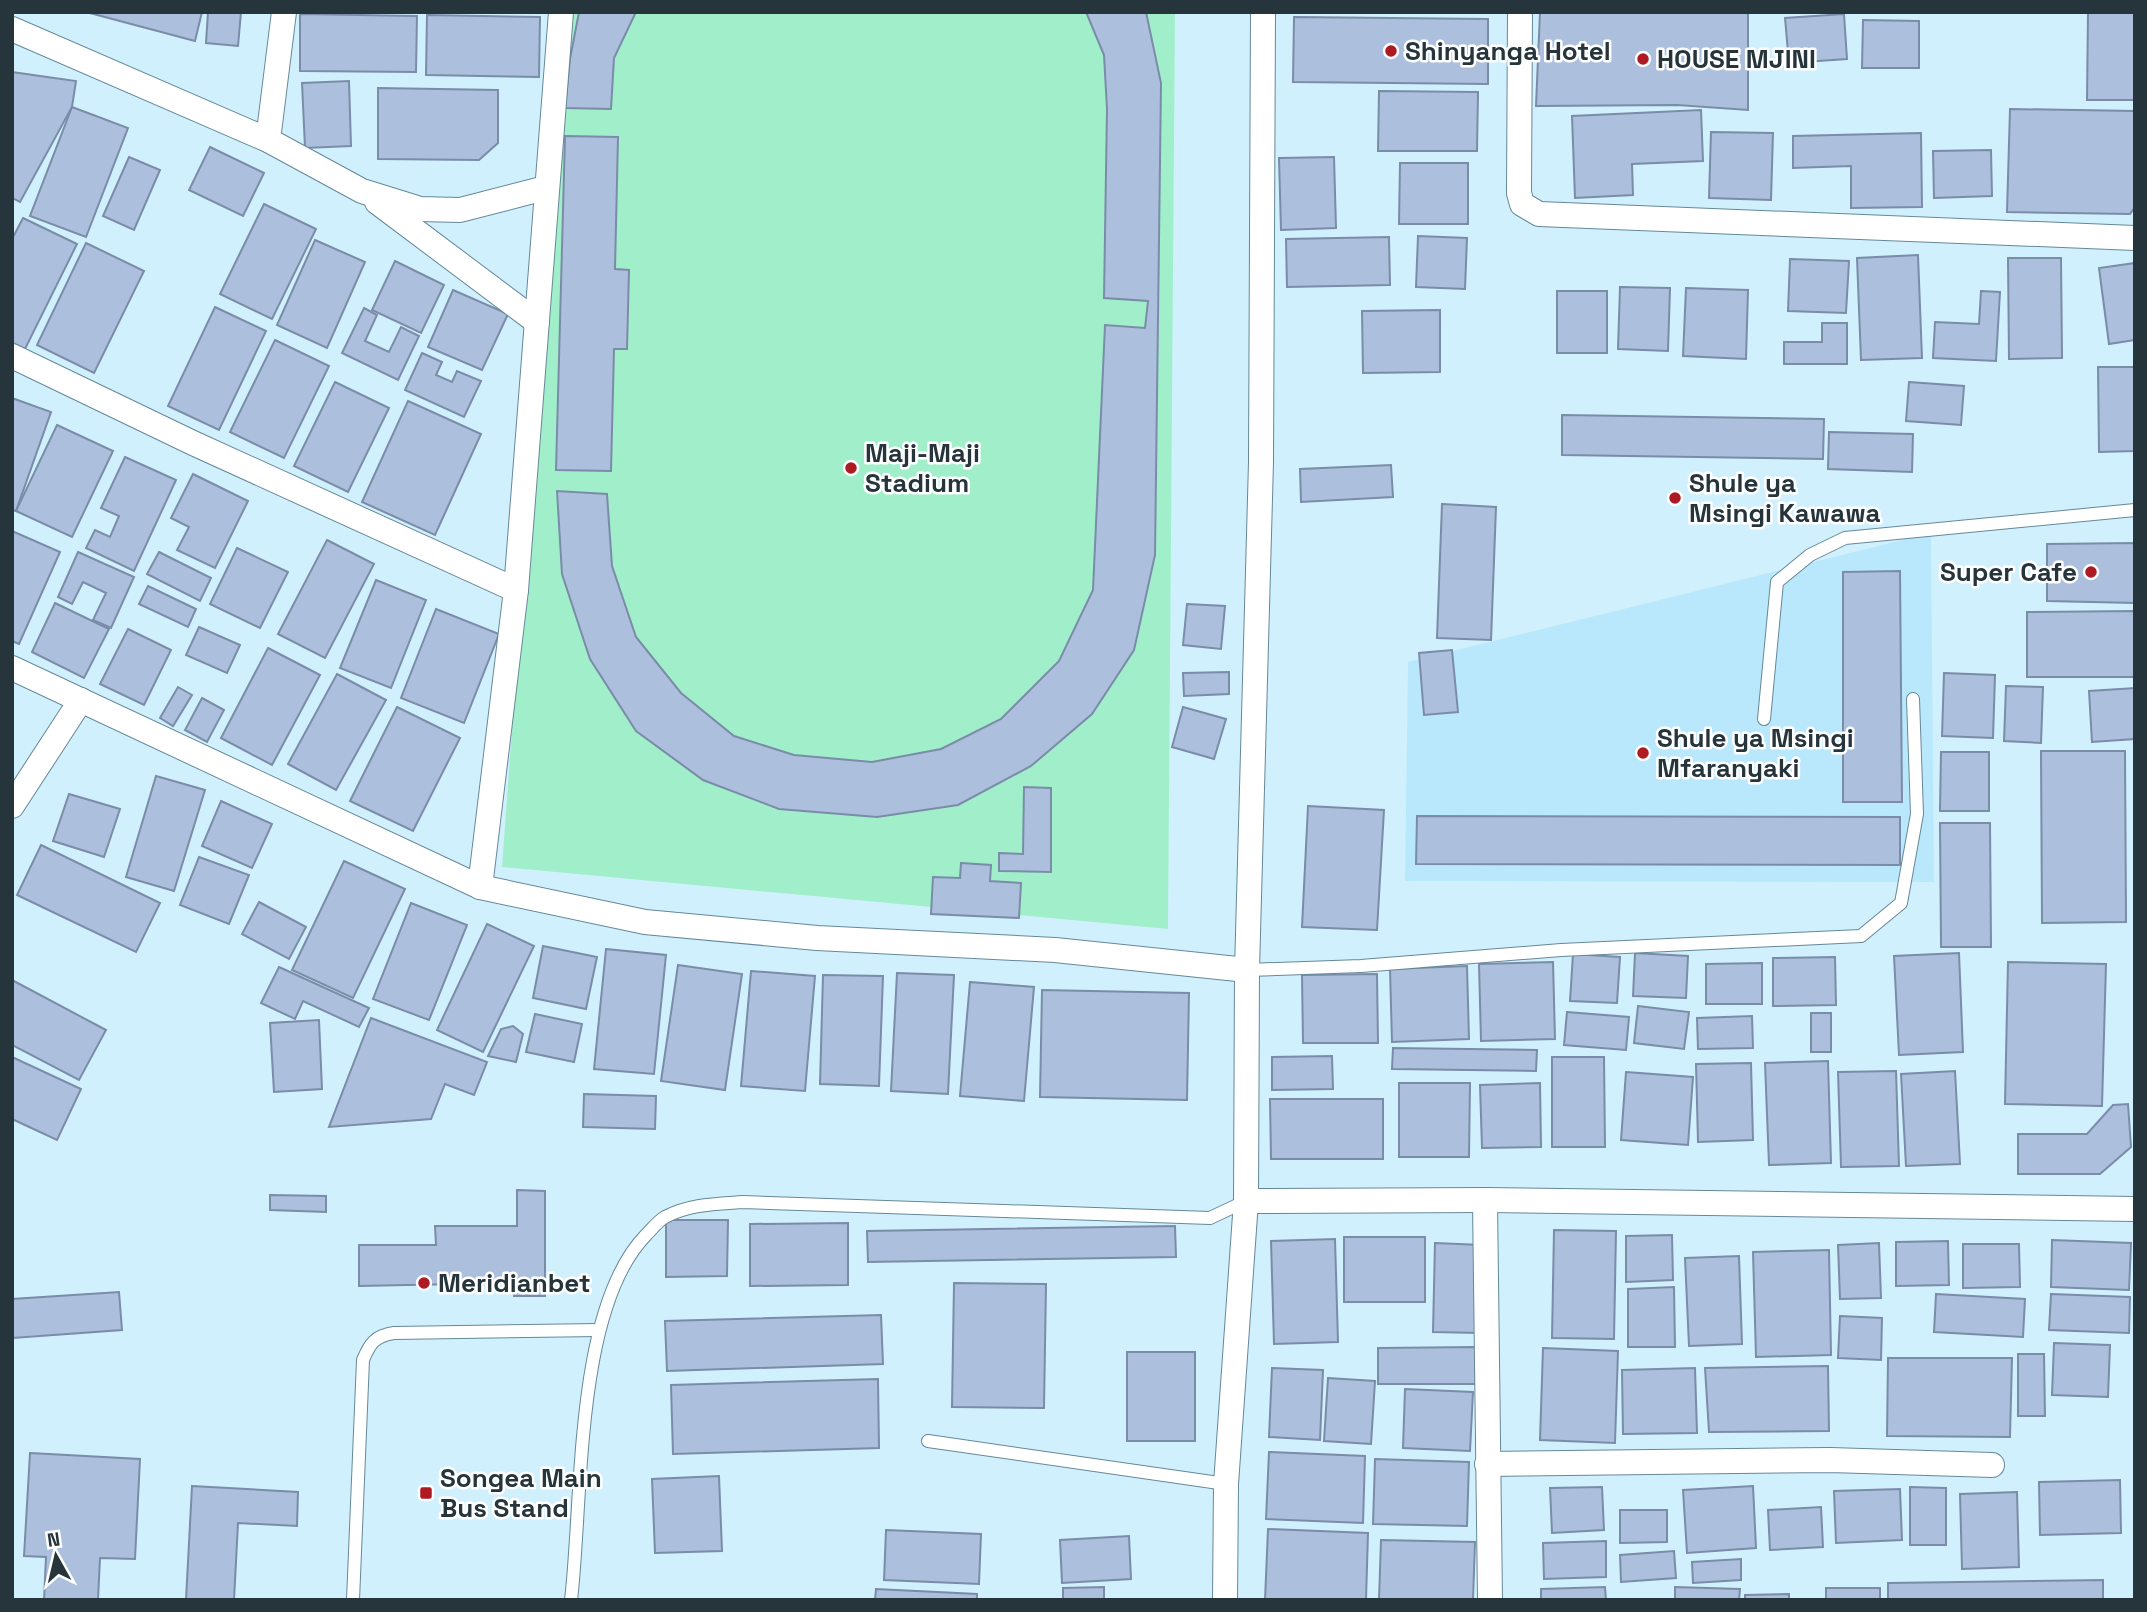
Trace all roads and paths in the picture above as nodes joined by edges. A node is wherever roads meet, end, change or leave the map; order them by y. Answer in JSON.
{"nodes":[{"id":1,"x":285,"y":12,"type":"edge"},
{"id":2,"x":561,"y":12,"type":"edge"},
{"id":3,"x":1264,"y":12,"type":"edge"},
{"id":4,"x":1520,"y":12,"type":"edge"},
{"id":5,"x":12,"y":29,"type":"edge"},
{"id":6,"x":268,"y":140,"type":"junction"},
{"id":7,"x":545,"y":188,"type":"junction"},
{"id":8,"x":362,"y":191,"type":"junction"},
{"id":9,"x":2135,"y":238,"type":"edge"},
{"id":10,"x":537,"y":323,"type":"junction"},
{"id":11,"x":12,"y":356,"type":"edge"},
{"id":12,"x":2135,"y":510,"type":"edge"},
{"id":13,"x":516,"y":590,"type":"junction"},
{"id":14,"x":12,"y":668,"type":"edge"},
{"id":15,"x":1913,"y":699,"type":"dead end"},
{"id":16,"x":81,"y":700,"type":"junction"},
{"id":17,"x":1764,"y":719,"type":"dead end"},
{"id":18,"x":12,"y":806,"type":"edge"},
{"id":19,"x":480,"y":887,"type":"junction"},
{"id":20,"x":1247,"y":970,"type":"junction"},
{"id":21,"x":1485,"y":1200,"type":"junction"},
{"id":22,"x":1246,"y":1201,"type":"junction"},
{"id":23,"x":2135,"y":1209,"type":"edge"},
{"id":24,"x":599,"y":1330,"type":"junction"},
{"id":25,"x":928,"y":1441,"type":"dead end"},
{"id":26,"x":1487,"y":1464,"type":"junction"},
{"id":27,"x":1992,"y":1465,"type":"dead end"},
{"id":28,"x":1226,"y":1484,"type":"junction"},
{"id":29,"x":353,"y":1600,"type":"edge"},
{"id":30,"x":570,"y":1600,"type":"edge"},
{"id":31,"x":1225,"y":1600,"type":"edge"},
{"id":32,"x":1490,"y":1600,"type":"edge"}],
"edges":[{"from":1,"to":6,"type":"street"},
{"from":2,"to":7,"type":"street"},
{"from":3,"to":20,"type":"street"},
{"from":4,"to":9,"type":"street"},
{"from":5,"to":6,"type":"street"},
{"from":6,"to":8,"type":"street"},
{"from":7,"to":8,"type":"street"},
{"from":7,"to":10,"type":"street"},
{"from":8,"to":10,"type":"street"},
{"from":10,"to":13,"type":"street"},
{"from":11,"to":13,"type":"street"},
{"from":12,"to":17,"type":"lane"},
{"from":13,"to":19,"type":"street"},
{"from":14,"to":16,"type":"street"},
{"from":15,"to":20,"type":"lane"},
{"from":16,"to":18,"type":"street"},
{"from":16,"to":19,"type":"street"},
{"from":19,"to":20,"type":"street"},
{"from":20,"to":22,"type":"street"},
{"from":21,"to":22,"type":"street"},
{"from":21,"to":23,"type":"street"},
{"from":21,"to":26,"type":"street"},
{"from":22,"to":24,"type":"lane"},
{"from":22,"to":28,"type":"street"},
{"from":24,"to":29,"type":"lane"},
{"from":24,"to":30,"type":"lane"},
{"from":25,"to":28,"type":"lane"},
{"from":26,"to":27,"type":"street"},
{"from":26,"to":32,"type":"street"},
{"from":28,"to":31,"type":"street"}]}
